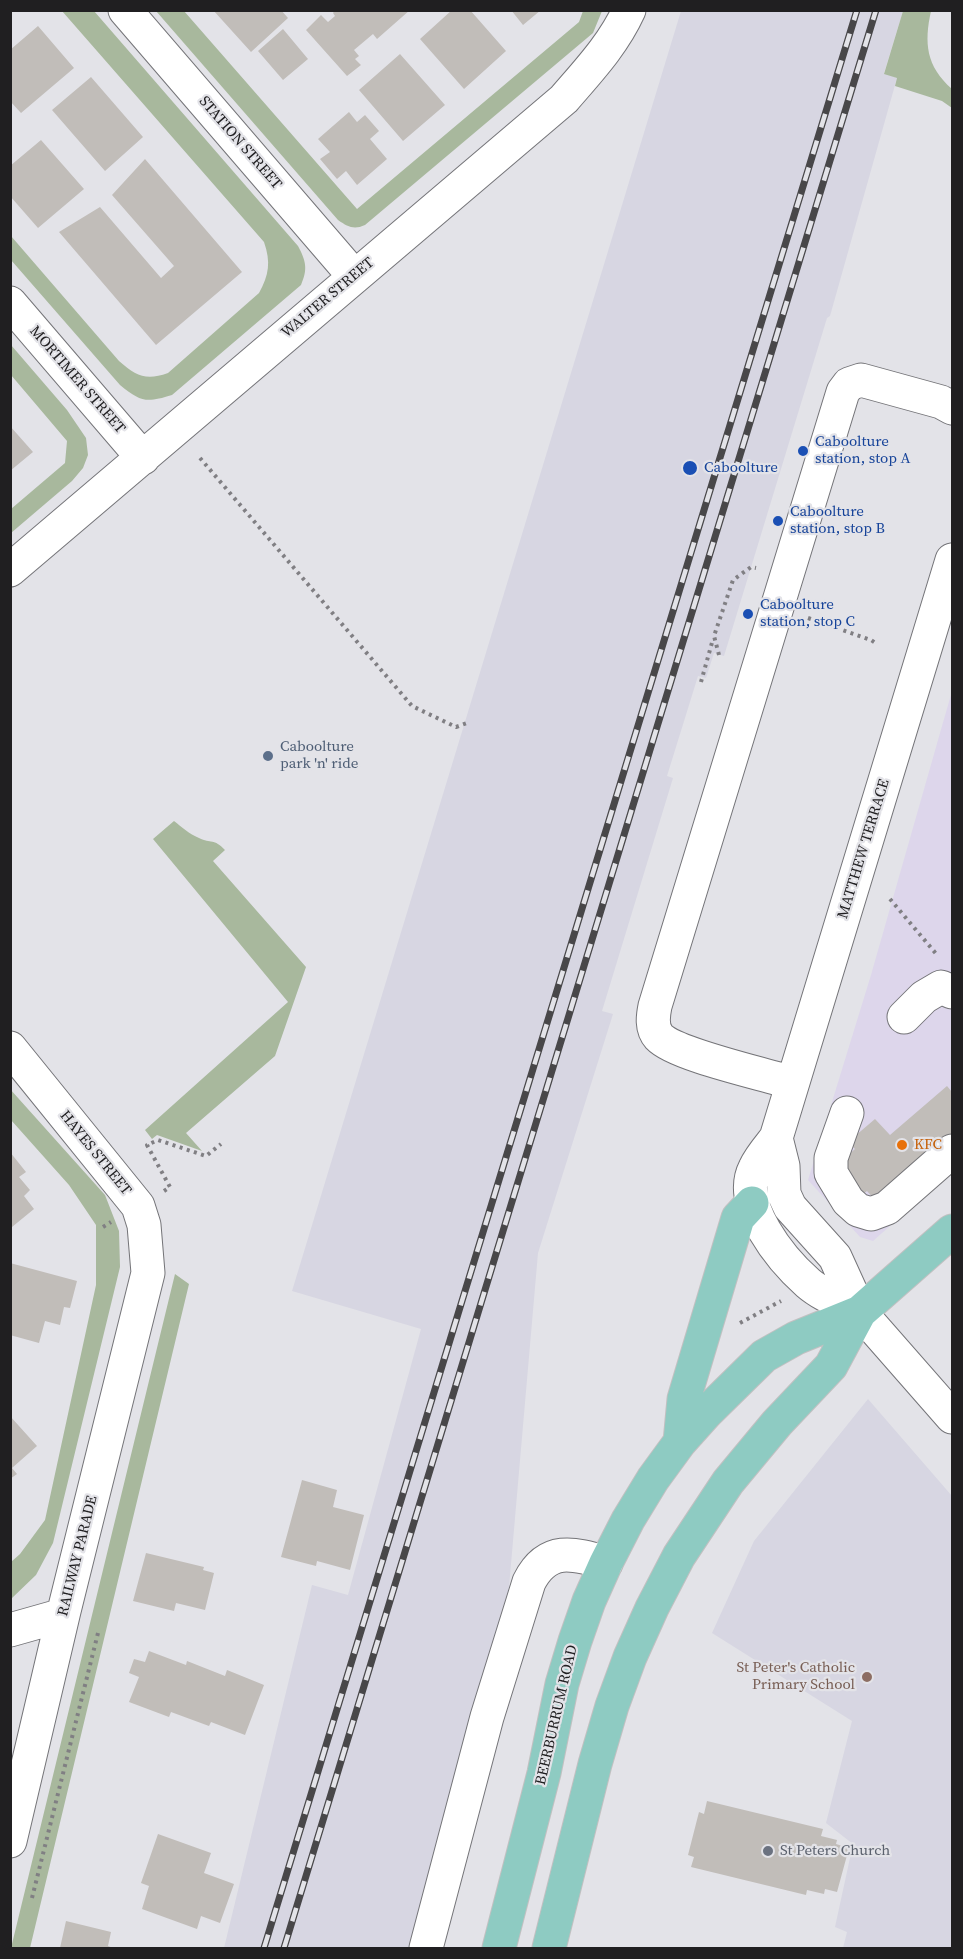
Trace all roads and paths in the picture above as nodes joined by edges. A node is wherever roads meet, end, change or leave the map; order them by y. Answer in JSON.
{"nodes":[{"id":1,"x":125,"y":10,"type":"edge"},
{"id":2,"x":629,"y":10,"type":"edge"},
{"id":3,"x":354,"y":276,"type":"junction"},
{"id":4,"x":10,"y":303,"type":"edge"},
{"id":5,"x":952,"y":408,"type":"edge"},
{"id":6,"x":142,"y":458,"type":"junction"},
{"id":7,"x":200,"y":458,"type":"dead end"},
{"id":8,"x":952,"y":560,"type":"edge"},
{"id":9,"x":10,"y":570,"type":"edge"},
{"id":10,"x":714,"y":636,"type":"dead end"},
{"id":11,"x":701,"y":682,"type":"dead end"},
{"id":12,"x":470,"y":722,"type":"dead end"},
{"id":13,"x":890,"y":899,"type":"dead end"},
{"id":14,"x":949,"y":978,"type":"edge"},
{"id":15,"x":904,"y":1017,"type":"dead end"},
{"id":16,"x":10,"y":1048,"type":"edge"},
{"id":17,"x":792,"y":1083,"type":"junction"},
{"id":18,"x":847,"y":1113,"type":"dead end"},
{"id":19,"x":776,"y":1138,"type":"junction"},
{"id":20,"x":221,"y":1144,"type":"dead end"},
{"id":21,"x":147,"y":1145,"type":"dead end"},
{"id":22,"x":952,"y":1151,"type":"edge"},
{"id":23,"x":752,"y":1203,"type":"junction"},
{"id":24,"x":952,"y":1231,"type":"edge"},
{"id":25,"x":148,"y":1273,"type":"joint"},
{"id":26,"x":783,"y":1300,"type":"dead end"},
{"id":27,"x":860,"y":1312,"type":"junction"},
{"id":28,"x":736,"y":1325,"type":"dead end"},
{"id":29,"x":952,"y":1417,"type":"edge"},
{"id":30,"x":680,"y":1442,"type":"junction"},
{"id":31,"x":606,"y":1563,"type":"junction"},
{"id":32,"x":63,"y":1615,"type":"junction"},
{"id":33,"x":99,"y":1629,"type":"dead end"},
{"id":34,"x":10,"y":1630,"type":"edge"},
{"id":35,"x":10,"y":1841,"type":"edge"},
{"id":36,"x":32,"y":1898,"type":"dead end"},
{"id":37,"x":426,"y":1948,"type":"edge"},
{"id":38,"x":499,"y":1948,"type":"edge"},
{"id":39,"x":549,"y":1948,"type":"edge"}],
"edges":[{"from":1,"to":3,"type":"street","name":"STATION STREET"},
{"from":2,"to":3,"type":"street","name":"WALTER STREET"},
{"from":3,"to":6,"type":"street","name":"WALTER STREET"},
{"from":4,"to":6,"type":"street","name":"MORTIMER STREET"},
{"from":5,"to":17,"type":"street"},
{"from":6,"to":9,"type":"street","name":"WALTER STREET"},
{"from":7,"to":12,"type":"path"},
{"from":8,"to":17,"type":"street","name":"MATTHEW TERRACE"},
{"from":10,"to":11,"type":"path"},
{"from":13,"to":14,"type":"path"},
{"from":14,"to":15,"type":"street"},
{"from":16,"to":25,"type":"street","name":"HAYES STREET"},
{"from":17,"to":19,"type":"street","name":"MATTHEW TERRACE"},
{"from":18,"to":22,"type":"street"},
{"from":19,"to":23,"type":"street","name":"MATTHEW TERRACE"},
{"from":19,"to":27,"type":"street","name":"MATTHEW TERRACE"},
{"from":20,"to":21,"type":"path"},
{"from":23,"to":27,"type":"street","name":"MATTHEW TERRACE"},
{"from":23,"to":30,"type":"main road"},
{"from":24,"to":27,"type":"main road","name":"BEERBURRUM ROAD"},
{"from":25,"to":32,"type":"street","name":"RAILWAY PARADE"},
{"from":26,"to":28,"type":"path"},
{"from":27,"to":29,"type":"street"},
{"from":27,"to":30,"type":"main road","name":"BEERBURRUM ROAD"},
{"from":27,"to":39,"type":"main road","name":"BEERBURRUM ROAD"},
{"from":30,"to":31,"type":"main road","name":"BEERBURRUM ROAD"},
{"from":31,"to":37,"type":"street"},
{"from":31,"to":38,"type":"main road","name":"BEERBURRUM ROAD"},
{"from":32,"to":34,"type":"street"},
{"from":32,"to":35,"type":"street","name":"RAILWAY PARADE"},
{"from":33,"to":36,"type":"path"}]}
